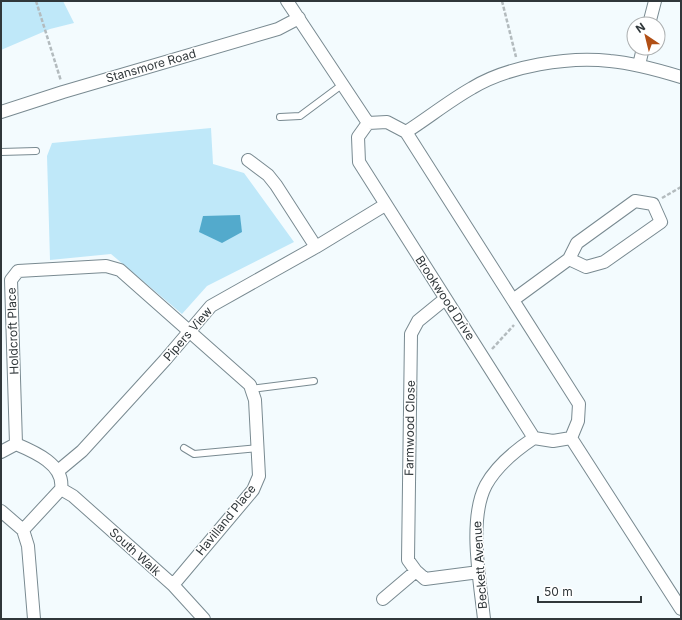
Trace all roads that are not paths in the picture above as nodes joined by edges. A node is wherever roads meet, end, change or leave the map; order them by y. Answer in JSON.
{"nodes":[{"id":1,"x":287,"y":1,"type":"edge"},
{"id":2,"x":655,"y":1,"type":"edge"},
{"id":3,"x":651,"y":16,"type":"edge"},
{"id":4,"x":299,"y":18,"type":"junction"},
{"id":5,"x":641,"y":56,"type":"edge"},
{"id":6,"x":639,"y":65,"type":"junction"},
{"id":7,"x":681,"y":77,"type":"edge"},
{"id":8,"x":343,"y":84,"type":"junction"},
{"id":9,"x":1,"y":112,"type":"edge"},
{"id":10,"x":280,"y":116,"type":"dead end"},
{"id":11,"x":368,"y":123,"type":"junction"},
{"id":12,"x":406,"y":132,"type":"junction"},
{"id":13,"x":1,"y":152,"type":"edge"},
{"id":14,"x":36,"y":152,"type":"dead end"},
{"id":15,"x":248,"y":160,"type":"dead end"},
{"id":16,"x":385,"y":205,"type":"junction"},
{"id":17,"x":316,"y":247,"type":"junction"},
{"id":18,"x":569,"y":259,"type":"junction"},
{"id":19,"x":445,"y":299,"type":"junction"},
{"id":20,"x":513,"y":300,"type":"junction"},
{"id":21,"x":189,"y":332,"type":"junction"},
{"id":22,"x":314,"y":381,"type":"dead end"},
{"id":23,"x":251,"y":389,"type":"junction"},
{"id":24,"x":534,"y":438,"type":"junction"},
{"id":25,"x":571,"y":438,"type":"junction"},
{"id":26,"x":16,"y":444,"type":"junction"},
{"id":27,"x":184,"y":448,"type":"dead end"},
{"id":28,"x":258,"y":448,"type":"junction"},
{"id":29,"x":1,"y":452,"type":"edge"},
{"id":30,"x":58,"y":471,"type":"junction"},
{"id":31,"x":61,"y":489,"type":"junction"},
{"id":32,"x":1,"y":511,"type":"edge"},
{"id":33,"x":23,"y":530,"type":"junction"},
{"id":34,"x":416,"y":570,"type":"junction"},
{"id":35,"x":479,"y":572,"type":"junction"},
{"id":36,"x":173,"y":585,"type":"junction"},
{"id":37,"x":382,"y":599,"type":"dead end"},
{"id":38,"x":681,"y":609,"type":"edge"},
{"id":39,"x":34,"y":619,"type":"edge"},
{"id":40,"x":204,"y":619,"type":"edge"},
{"id":41,"x":484,"y":619,"type":"edge"}],
"edges":[{"from":1,"to":4,"type":"street"},
{"from":2,"to":3,"type":"street"},
{"from":4,"to":8,"type":"street"},
{"from":4,"to":9,"type":"street","name":"Stansmore Road"},
{"from":5,"to":6,"type":"street"},
{"from":6,"to":7,"type":"street"},
{"from":6,"to":12,"type":"street"},
{"from":8,"to":10,"type":"lane"},
{"from":8,"to":11,"type":"street"},
{"from":11,"to":12,"type":"street"},
{"from":11,"to":16,"type":"street","name":"Brookwood Drive"},
{"from":12,"to":20,"type":"street"},
{"from":13,"to":14,"type":"lane"},
{"from":15,"to":17,"type":"street"},
{"from":16,"to":17,"type":"street","name":"Pipers View"},
{"from":16,"to":19,"type":"street","name":"Brookwood Drive"},
{"from":17,"to":21,"type":"street","name":"Pipers View"},
{"from":18,"to":18,"type":"street"},
{"from":18,"to":20,"type":"street"},
{"from":19,"to":24,"type":"street","name":"Brookwood Drive"},
{"from":19,"to":34,"type":"street","name":"Farmwood Close"},
{"from":20,"to":25,"type":"street"},
{"from":21,"to":23,"type":"street","name":"Havilland Place"},
{"from":21,"to":26,"type":"street","name":"Holdcroft Place"},
{"from":21,"to":30,"type":"street","name":"Pipers View"},
{"from":22,"to":23,"type":"lane"},
{"from":23,"to":28,"type":"street","name":"Havilland Place"},
{"from":24,"to":25,"type":"street"},
{"from":24,"to":35,"type":"street","name":"Beckett Avenue"},
{"from":25,"to":38,"type":"street"},
{"from":26,"to":29,"type":"street"},
{"from":26,"to":30,"type":"street"},
{"from":27,"to":28,"type":"lane"},
{"from":28,"to":36,"type":"street","name":"Havilland Place"},
{"from":30,"to":31,"type":"street"},
{"from":31,"to":33,"type":"street"},
{"from":31,"to":36,"type":"street","name":"South Walk"},
{"from":32,"to":33,"type":"street"},
{"from":33,"to":39,"type":"street"},
{"from":34,"to":35,"type":"street"},
{"from":34,"to":37,"type":"street"},
{"from":35,"to":41,"type":"street","name":"Beckett Avenue"},
{"from":36,"to":40,"type":"street","name":"South Walk"}]}
